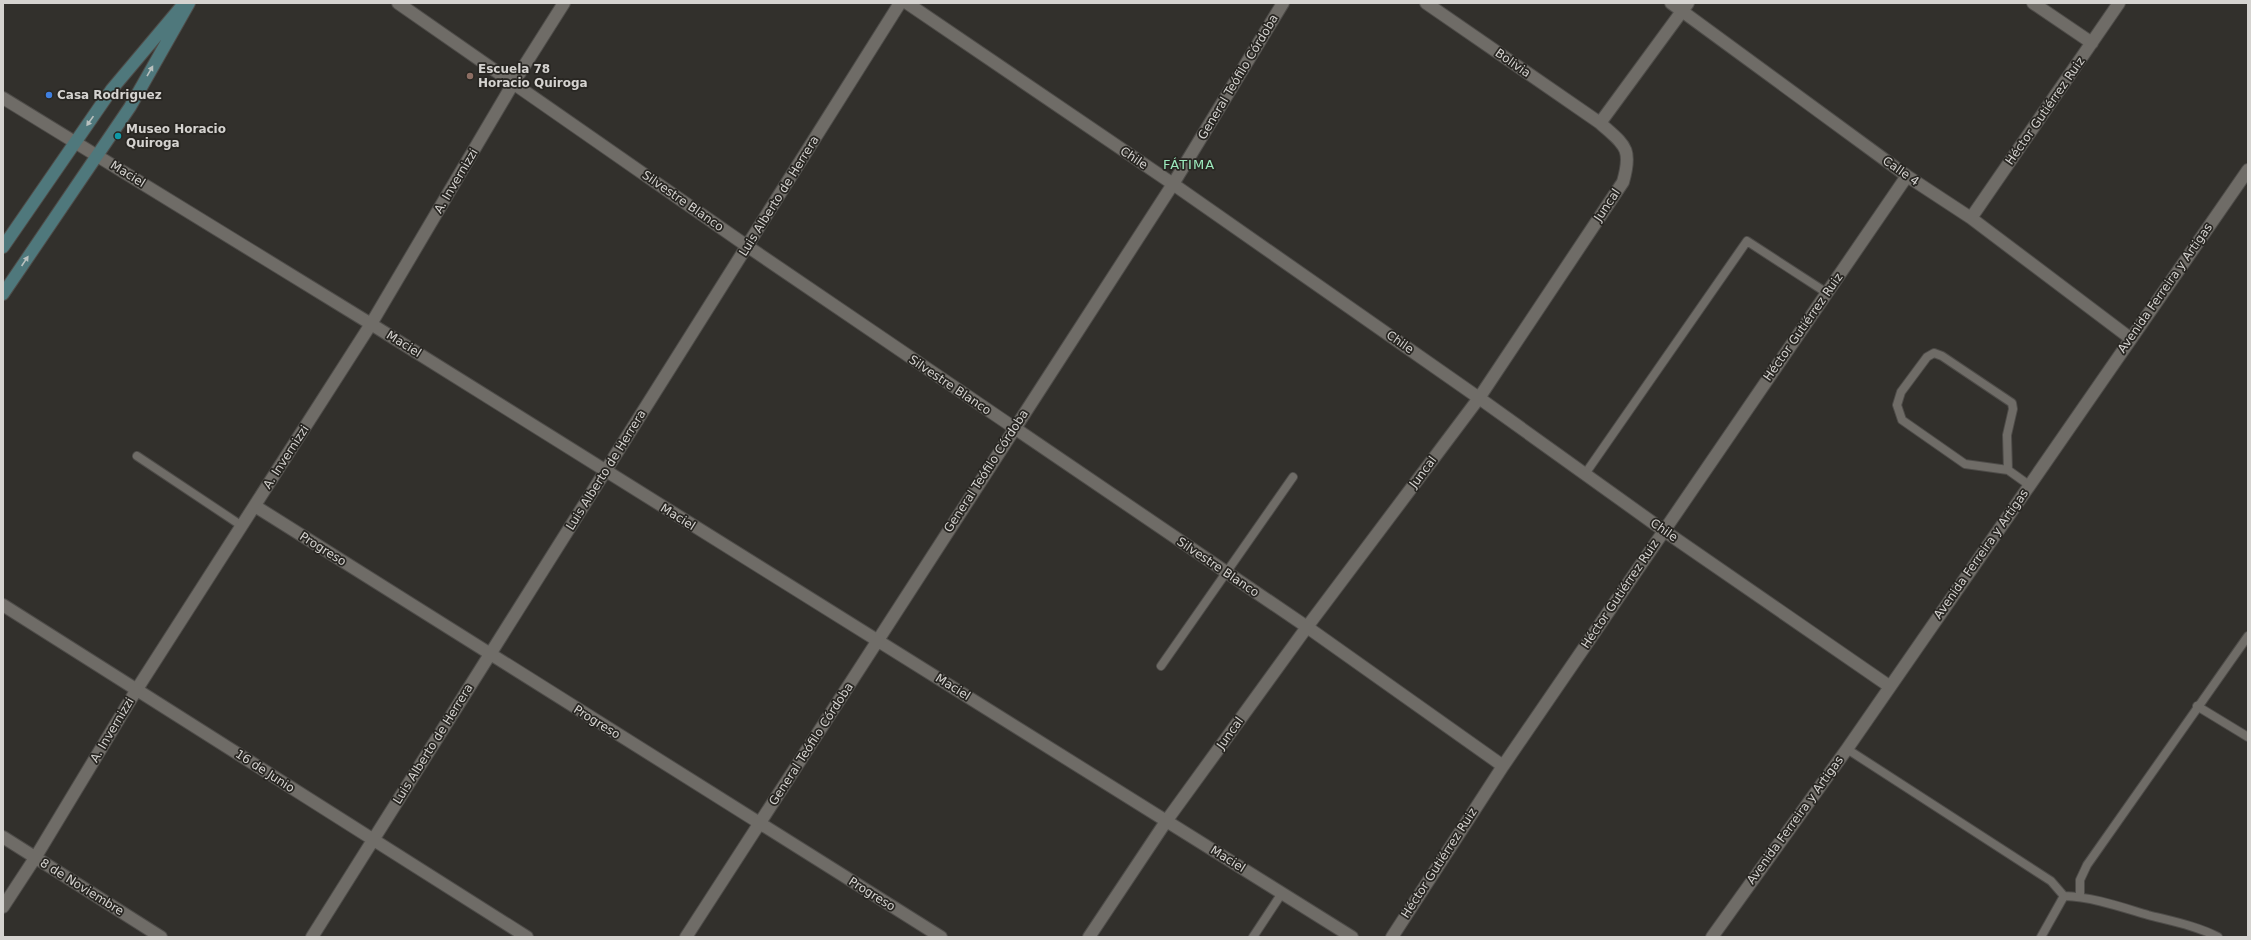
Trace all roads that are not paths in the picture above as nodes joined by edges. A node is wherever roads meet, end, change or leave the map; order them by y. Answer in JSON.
{"nodes":[{"id":1,"x":184,"y":3,"type":"edge"},
{"id":2,"x":189,"y":3,"type":"edge"},
{"id":3,"x":398,"y":3,"type":"edge"},
{"id":4,"x":564,"y":3,"type":"edge"},
{"id":5,"x":900,"y":3,"type":"edge"},
{"id":6,"x":907,"y":3,"type":"edge"},
{"id":7,"x":1283,"y":3,"type":"edge"},
{"id":8,"x":1426,"y":3,"type":"edge"},
{"id":9,"x":1671,"y":3,"type":"edge"},
{"id":10,"x":2033,"y":3,"type":"edge"},
{"id":11,"x":2119,"y":3,"type":"edge"},
{"id":12,"x":1685,"y":7,"type":"edge"},
{"id":13,"x":2092,"y":43,"type":"junction"},
{"id":14,"x":514,"y":82,"type":"junction"},
{"id":15,"x":3,"y":98,"type":"edge"},
{"id":16,"x":1600,"y":123,"type":"junction"},
{"id":17,"x":75,"y":143,"type":"junction"},
{"id":18,"x":97,"y":156,"type":"junction"},
{"id":19,"x":2248,"y":170,"type":"edge"},
{"id":20,"x":1907,"y":176,"type":"junction"},
{"id":21,"x":1173,"y":184,"type":"junction"},
{"id":22,"x":1971,"y":218,"type":"junction"},
{"id":23,"x":747,"y":246,"type":"junction"},
{"id":24,"x":3,"y":247,"type":"edge"},
{"id":25,"x":1827,"y":293,"type":"junction"},
{"id":26,"x":3,"y":294,"type":"edge"},
{"id":27,"x":371,"y":324,"type":"junction"},
{"id":28,"x":2130,"y":338,"type":"junction"},
{"id":29,"x":1479,"y":398,"type":"junction"},
{"id":30,"x":1014,"y":428,"type":"junction"},
{"id":31,"x":137,"y":456,"type":"dead end"},
{"id":32,"x":2008,"y":470,"type":"junction"},
{"id":33,"x":605,"y":472,"type":"junction"},
{"id":34,"x":1585,"y":474,"type":"junction"},
{"id":35,"x":1293,"y":477,"type":"dead end"},
{"id":36,"x":2029,"y":485,"type":"junction"},
{"id":37,"x":254,"y":506,"type":"junction"},
{"id":38,"x":242,"y":526,"type":"junction"},
{"id":39,"x":1663,"y":530,"type":"junction"},
{"id":40,"x":1226,"y":573,"type":"junction"},
{"id":41,"x":3,"y":605,"type":"edge"},
{"id":42,"x":1307,"y":627,"type":"junction"},
{"id":43,"x":2248,"y":636,"type":"edge"},
{"id":44,"x":878,"y":641,"type":"junction"},
{"id":45,"x":490,"y":654,"type":"junction"},
{"id":46,"x":1161,"y":666,"type":"dead end"},
{"id":47,"x":1889,"y":686,"type":"junction"},
{"id":48,"x":137,"y":689,"type":"junction"},
{"id":49,"x":2197,"y":706,"type":"junction"},
{"id":50,"x":2248,"y":737,"type":"edge"},
{"id":51,"x":1847,"y":749,"type":"junction"},
{"id":52,"x":1503,"y":766,"type":"junction"},
{"id":53,"x":1167,"y":820,"type":"junction"},
{"id":54,"x":759,"y":824,"type":"junction"},
{"id":55,"x":3,"y":837,"type":"edge"},
{"id":56,"x":373,"y":840,"type":"junction"},
{"id":57,"x":35,"y":858,"type":"junction"},
{"id":58,"x":1282,"y":893,"type":"junction"},
{"id":59,"x":2064,"y":896,"type":"junction"},
{"id":60,"x":2080,"y":897,"type":"junction"},
{"id":61,"x":3,"y":907,"type":"edge"},
{"id":62,"x":161,"y":937,"type":"edge"},
{"id":63,"x":312,"y":937,"type":"edge"},
{"id":64,"x":527,"y":937,"type":"edge"},
{"id":65,"x":686,"y":937,"type":"edge"},
{"id":66,"x":941,"y":937,"type":"edge"},
{"id":67,"x":1090,"y":937,"type":"edge"},
{"id":68,"x":1253,"y":937,"type":"edge"},
{"id":69,"x":1352,"y":937,"type":"edge"},
{"id":70,"x":1392,"y":937,"type":"edge"},
{"id":71,"x":1712,"y":937,"type":"edge"},
{"id":72,"x":2041,"y":937,"type":"edge"},
{"id":73,"x":2218,"y":937,"type":"edge"}],
"edges":[{"from":1,"to":17,"type":"street","one_way":true},
{"from":18,"to":2,"type":"street","one_way":true},
{"from":3,"to":14,"type":"street","name":"Silvestre Blanco"},
{"from":4,"to":14,"type":"street","name":"A. Invernizzi"},
{"from":5,"to":23,"type":"street","name":"Luis Alberto de Herrera"},
{"from":6,"to":21,"type":"street","name":"Chile"},
{"from":7,"to":21,"type":"street","name":"General Teófilo Córdoba"},
{"from":8,"to":16,"type":"street","name":"Bolivia"},
{"from":9,"to":12,"type":"street","name":"Calle 4"},
{"from":10,"to":13,"type":"street"},
{"from":11,"to":13,"type":"street","name":"Héctor Gutiérrez Ruiz"},
{"from":12,"to":16,"type":"street"},
{"from":12,"to":20,"type":"street","name":"Calle 4"},
{"from":13,"to":22,"type":"street","name":"Héctor Gutiérrez Ruiz"},
{"from":14,"to":23,"type":"street","name":"Silvestre Blanco"},
{"from":14,"to":27,"type":"street","name":"A. Invernizzi"},
{"from":15,"to":17,"type":"street","name":"Maciel"},
{"from":16,"to":29,"type":"street","name":"Juncal"},
{"from":17,"to":18,"type":"street","name":"Maciel"},
{"from":17,"to":24,"type":"street"},
{"from":26,"to":18,"type":"street","one_way":true},
{"from":18,"to":27,"type":"street","name":"Maciel"},
{"from":19,"to":28,"type":"street","name":"Avenida Ferreira y Artigas"},
{"from":20,"to":22,"type":"street","name":"Calle 4"},
{"from":20,"to":25,"type":"street","name":"Héctor Gutiérrez Ruiz"},
{"from":21,"to":29,"type":"street","name":"Chile"},
{"from":21,"to":30,"type":"street","name":"General Teófilo Córdoba"},
{"from":22,"to":28,"type":"street","name":"Calle 4"},
{"from":23,"to":30,"type":"street","name":"Silvestre Blanco"},
{"from":23,"to":33,"type":"street","name":"Luis Alberto de Herrera"},
{"from":25,"to":34,"type":"lane"},
{"from":25,"to":39,"type":"street","name":"Héctor Gutiérrez Ruiz"},
{"from":27,"to":33,"type":"street","name":"Maciel"},
{"from":27,"to":37,"type":"street","name":"A. Invernizzi"},
{"from":28,"to":36,"type":"street","name":"Avenida Ferreira y Artigas"},
{"from":29,"to":34,"type":"street","name":"Chile"},
{"from":29,"to":42,"type":"street","name":"Juncal"},
{"from":30,"to":40,"type":"street","name":"Silvestre Blanco"},
{"from":30,"to":44,"type":"street","name":"General Teófilo Córdoba"},
{"from":31,"to":38,"type":"lane"},
{"from":32,"to":32,"type":"lane"},
{"from":32,"to":36,"type":"lane"},
{"from":33,"to":44,"type":"street","name":"Maciel"},
{"from":33,"to":45,"type":"street","name":"Luis Alberto de Herrera"},
{"from":34,"to":39,"type":"street","name":"Chile"},
{"from":35,"to":40,"type":"lane"},
{"from":36,"to":47,"type":"street","name":"Avenida Ferreira y Artigas"},
{"from":37,"to":38,"type":"street","name":"A. Invernizzi"},
{"from":37,"to":45,"type":"street","name":"Progreso"},
{"from":38,"to":48,"type":"street","name":"A. Invernizzi"},
{"from":39,"to":47,"type":"street","name":"Chile"},
{"from":39,"to":52,"type":"street","name":"Héctor Gutiérrez Ruiz"},
{"from":40,"to":42,"type":"street","name":"Silvestre Blanco"},
{"from":40,"to":46,"type":"lane"},
{"from":41,"to":48,"type":"street","name":"16 de Junio"},
{"from":42,"to":52,"type":"street","name":"Silvestre Blanco"},
{"from":42,"to":53,"type":"street","name":"Juncal"},
{"from":43,"to":49,"type":"lane"},
{"from":44,"to":53,"type":"street","name":"Maciel"},
{"from":44,"to":54,"type":"street","name":"General Teófilo Córdoba"},
{"from":45,"to":54,"type":"street","name":"Progreso"},
{"from":45,"to":56,"type":"street","name":"Luis Alberto de Herrera"},
{"from":47,"to":51,"type":"street","name":"Avenida Ferreira y Artigas"},
{"from":48,"to":56,"type":"street","name":"16 de Junio"},
{"from":48,"to":57,"type":"street","name":"A. Invernizzi"},
{"from":49,"to":50,"type":"lane"},
{"from":49,"to":60,"type":"lane"},
{"from":51,"to":59,"type":"lane"},
{"from":51,"to":71,"type":"street","name":"Avenida Ferreira y Artigas"},
{"from":52,"to":70,"type":"street","name":"Héctor Gutiérrez Ruiz"},
{"from":53,"to":58,"type":"street","name":"Maciel"},
{"from":53,"to":67,"type":"street","name":"Juncal"},
{"from":54,"to":65,"type":"street","name":"General Teófilo Córdoba"},
{"from":54,"to":66,"type":"street","name":"Progreso"},
{"from":55,"to":57,"type":"street","name":"8 de Noviembre"},
{"from":56,"to":63,"type":"street","name":"Luis Alberto de Herrera"},
{"from":56,"to":64,"type":"street","name":"16 de Junio"},
{"from":57,"to":61,"type":"street","name":"A. Invernizzi"},
{"from":57,"to":62,"type":"street","name":"8 de Noviembre"},
{"from":58,"to":68,"type":"lane"},
{"from":58,"to":69,"type":"street","name":"Maciel"},
{"from":59,"to":60,"type":"lane"},
{"from":59,"to":72,"type":"lane"},
{"from":60,"to":73,"type":"lane"}]}
